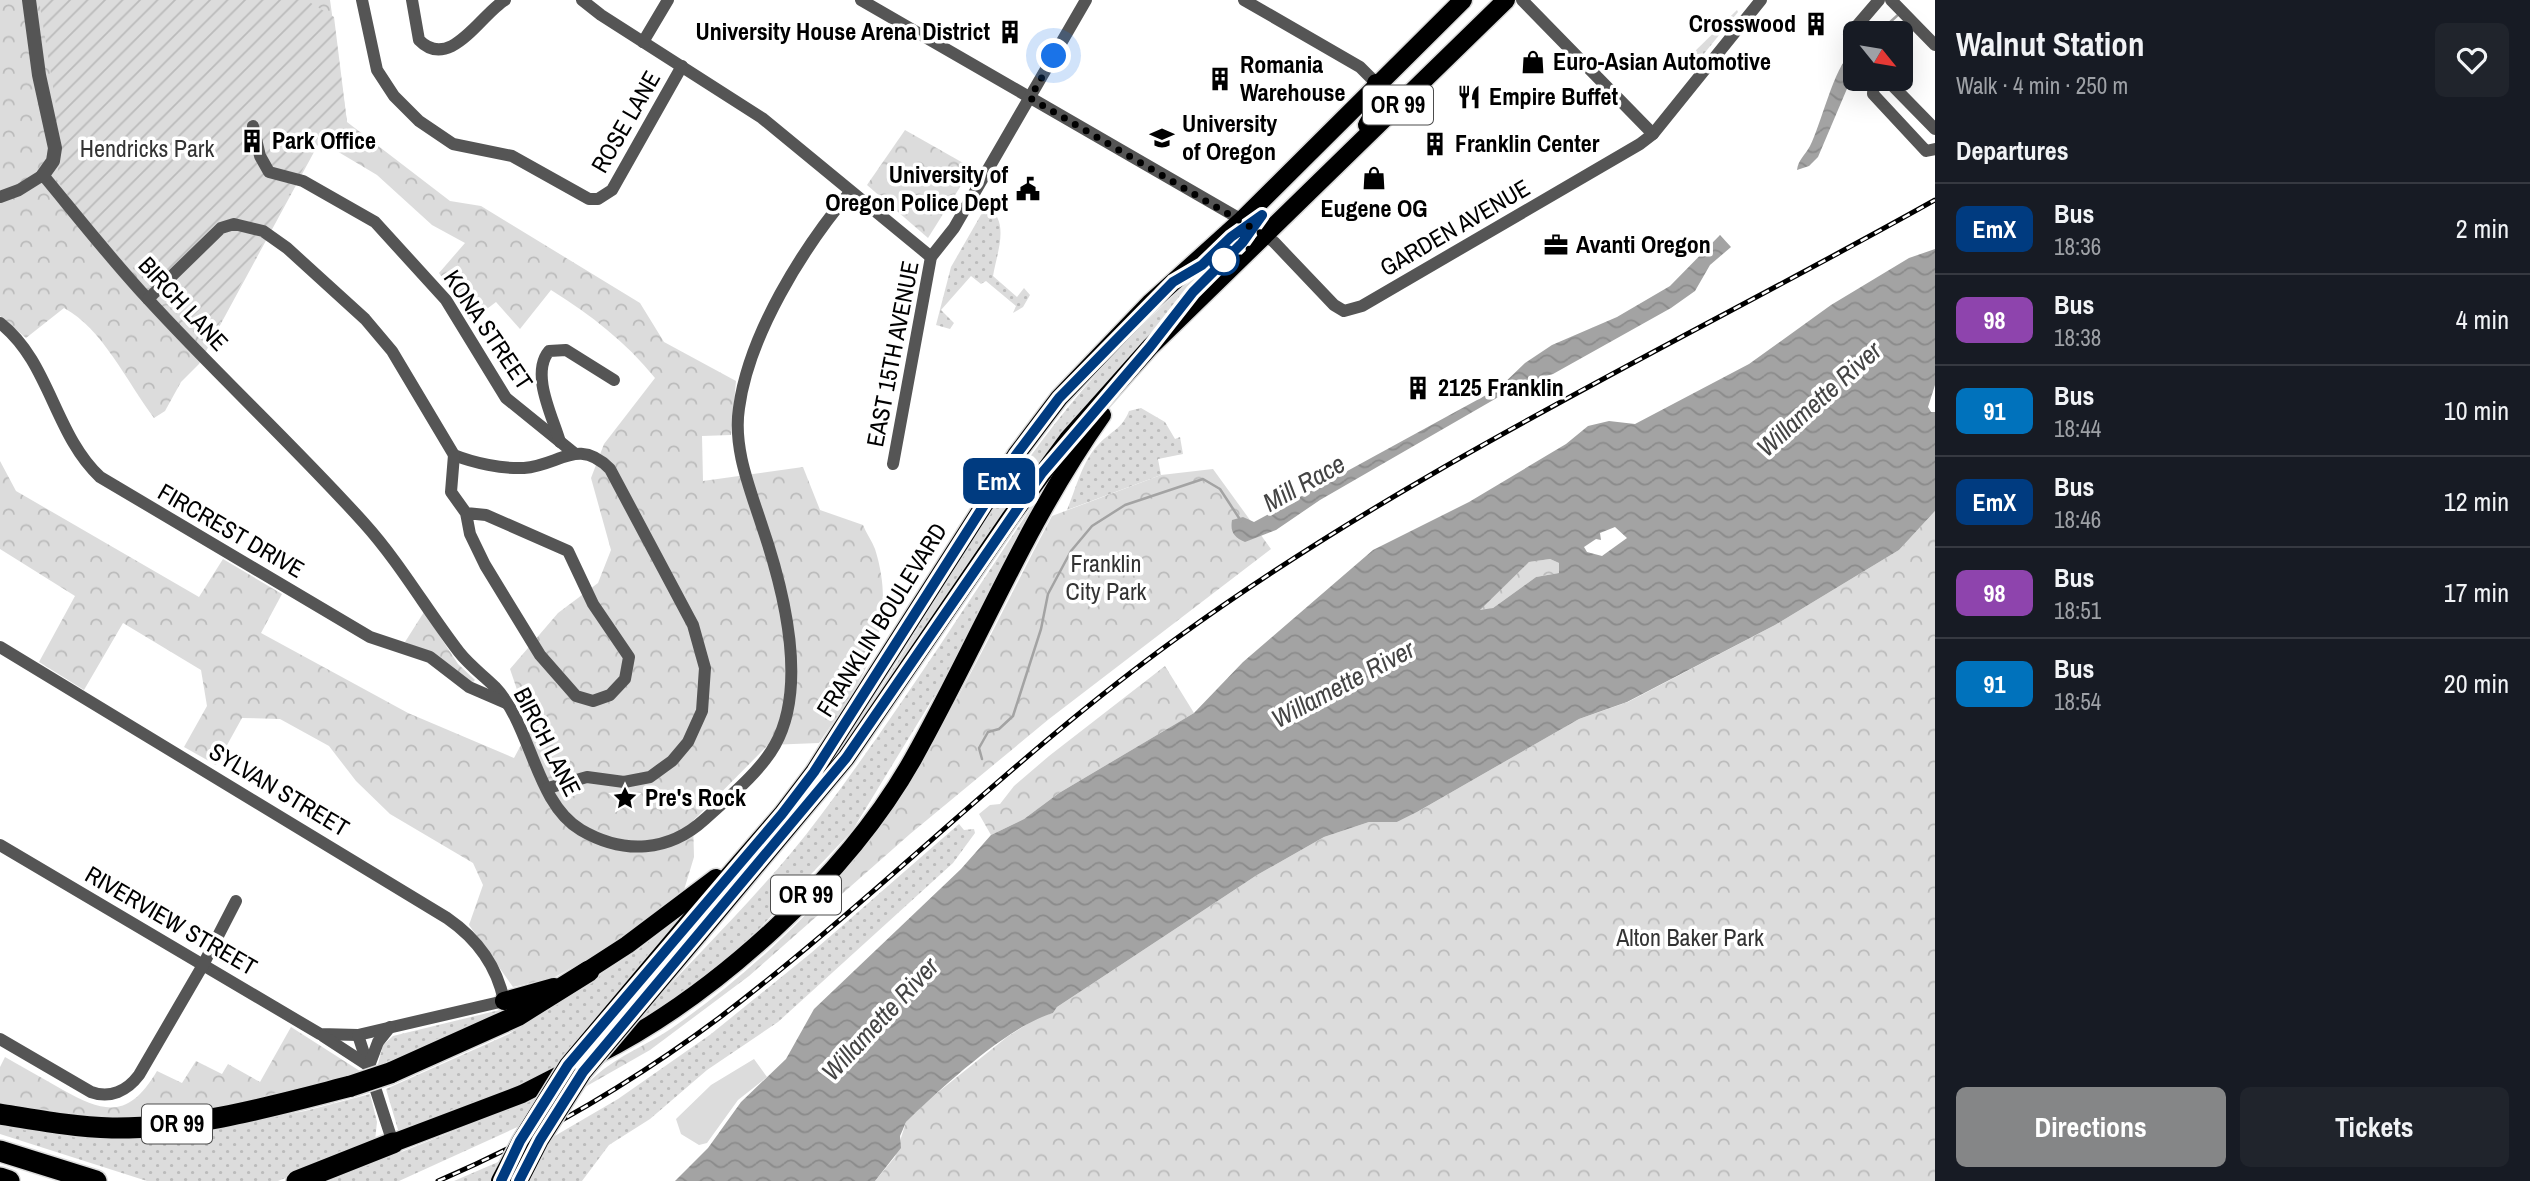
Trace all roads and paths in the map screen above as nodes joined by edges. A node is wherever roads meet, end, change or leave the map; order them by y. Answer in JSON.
{"nodes":[{"id":1,"x":29,"y":0,"type":"edge"},
{"id":2,"x":362,"y":0,"type":"edge"},
{"id":3,"x":412,"y":0,"type":"edge"},
{"id":4,"x":505,"y":0,"type":"edge"},
{"id":5,"x":583,"y":0,"type":"edge"},
{"id":6,"x":668,"y":0,"type":"edge"},
{"id":7,"x":861,"y":0,"type":"edge"},
{"id":8,"x":1087,"y":0,"type":"edge"},
{"id":9,"x":1244,"y":0,"type":"edge"},
{"id":10,"x":1463,"y":0,"type":"edge"},
{"id":11,"x":1506,"y":0,"type":"edge"},
{"id":12,"x":1522,"y":0,"type":"edge"},
{"id":13,"x":1761,"y":0,"type":"edge"},
{"id":14,"x":1879,"y":0,"type":"edge"},
{"id":15,"x":1892,"y":0,"type":"edge"},
{"id":16,"x":1862,"y":21,"type":"edge"},
{"id":17,"x":643,"y":42,"type":"junction"},
{"id":18,"x":1935,"y":45,"type":"edge"},
{"id":19,"x":682,"y":66,"type":"junction"},
{"id":20,"x":1376,"y":83,"type":"junction"},
{"id":21,"x":1873,"y":91,"type":"edge"},
{"id":22,"x":1898,"y":91,"type":"edge"},
{"id":23,"x":1030,"y":98,"type":"junction"},
{"id":24,"x":253,"y":126,"type":"dead end"},
{"id":25,"x":1935,"y":129,"type":"edge"},
{"id":26,"x":1653,"y":134,"type":"junction"},
{"id":27,"x":1935,"y":149,"type":"edge"},
{"id":28,"x":43,"y":175,"type":"junction"},
{"id":29,"x":850,"y":192,"type":"junction"},
{"id":30,"x":0,"y":197,"type":"edge"},
{"id":31,"x":1289,"y":209,"type":"junction"},
{"id":32,"x":1242,"y":220,"type":"junction"},
{"id":33,"x":1264,"y":235,"type":"junction"},
{"id":34,"x":931,"y":257,"type":"junction"},
{"id":35,"x":148,"y":299,"type":"junction"},
{"id":36,"x":0,"y":323,"type":"edge"},
{"id":37,"x":1150,"y":347,"type":"junction"},
{"id":38,"x":614,"y":380,"type":"dead end"},
{"id":39,"x":561,"y":442,"type":"junction"},
{"id":40,"x":574,"y":453,"type":"junction"},
{"id":41,"x":454,"y":455,"type":"junction"},
{"id":42,"x":893,"y":464,"type":"dead end"},
{"id":43,"x":466,"y":513,"type":"junction"},
{"id":44,"x":0,"y":647,"type":"edge"},
{"id":45,"x":506,"y":703,"type":"junction"},
{"id":46,"x":548,"y":788,"type":"junction"},
{"id":47,"x":0,"y":845,"type":"edge"},
{"id":48,"x":748,"y":852,"type":"junction"},
{"id":49,"x":236,"y":901,"type":"dead end"},
{"id":50,"x":692,"y":930,"type":"junction"},
{"id":51,"x":204,"y":965,"type":"junction"},
{"id":52,"x":589,"y":971,"type":"junction"},
{"id":53,"x":504,"y":1001,"type":"junction"},
{"id":54,"x":390,"y":1027,"type":"junction"},
{"id":55,"x":320,"y":1034,"type":"junction"},
{"id":56,"x":358,"y":1035,"type":"junction"},
{"id":57,"x":0,"y":1039,"type":"edge"},
{"id":58,"x":369,"y":1066,"type":"junction"},
{"id":59,"x":0,"y":1114,"type":"edge"},
{"id":60,"x":393,"y":1143,"type":"junction"},
{"id":61,"x":0,"y":1151,"type":"edge"},
{"id":62,"x":0,"y":1178,"type":"edge"},
{"id":63,"x":9,"y":1181,"type":"edge"},
{"id":64,"x":96,"y":1181,"type":"edge"},
{"id":65,"x":297,"y":1181,"type":"edge"},
{"id":66,"x":500,"y":1181,"type":"edge"},
{"id":67,"x":519,"y":1181,"type":"edge"}],
"edges":[{"from":1,"to":28,"type":"street"},
{"from":2,"to":19,"type":"street","name":"ROSE LANE"},
{"from":3,"to":4,"type":"street"},
{"from":5,"to":17,"type":"street"},
{"from":6,"to":17,"type":"street"},
{"from":7,"to":23,"type":"street"},
{"from":8,"to":23,"type":"street","name":"EAST 15TH AVENUE"},
{"from":9,"to":20,"type":"street"},
{"from":10,"to":20,"type":"main road","name":"FRANKLIN BOULEVARD","number":"OR 99"},
{"from":11,"to":31,"type":"main road","name":"FRANKLIN BOULEVARD","number":"OR 99"},
{"from":12,"to":26,"type":"street"},
{"from":13,"to":26,"type":"street","name":"GARDEN AVENUE"},
{"from":14,"to":16,"type":"street"},
{"from":15,"to":18,"type":"street"},
{"from":17,"to":19,"type":"street"},
{"from":19,"to":29,"type":"street"},
{"from":20,"to":31,"type":"main road"},
{"from":20,"to":32,"type":"main road","name":"FRANKLIN BOULEVARD","number":"OR 99"},
{"from":21,"to":27,"type":"street"},
{"from":22,"to":25,"type":"street"},
{"from":23,"to":32,"type":"street"},
{"from":23,"to":34,"type":"street","name":"EAST 15TH AVENUE"},
{"from":24,"to":39,"type":"street","name":"KONA STREET"},
{"from":26,"to":33,"type":"street","name":"GARDEN AVENUE"},
{"from":28,"to":30,"type":"street"},
{"from":28,"to":35,"type":"street","name":"BIRCH LANE"},
{"from":29,"to":34,"type":"street"},
{"from":29,"to":46,"type":"street","name":"BIRCH LANE"},
{"from":31,"to":33,"type":"main road","name":"FRANKLIN BOULEVARD","number":"OR 99"},
{"from":32,"to":33,"type":"street"},
{"from":32,"to":48,"type":"main road","name":"FRANKLIN BOULEVARD","number":"OR 99"},
{"from":33,"to":37,"type":"main road","name":"FRANKLIN BOULEVARD","number":"OR 99"},
{"from":34,"to":42,"type":"street","name":"EAST 15TH AVENUE"},
{"from":35,"to":41,"type":"street"},
{"from":35,"to":45,"type":"street","name":"BIRCH LANE"},
{"from":36,"to":45,"type":"street","name":"FIRCREST DRIVE"},
{"from":37,"to":50,"type":"main road","name":"FRANKLIN BOULEVARD"},
{"from":37,"to":60,"type":"main road","number":"OR 99"},
{"from":38,"to":39,"type":"street"},
{"from":39,"to":40,"type":"street","name":"KONA STREET"},
{"from":40,"to":41,"type":"street"},
{"from":40,"to":46,"type":"street","name":"KONA STREET"},
{"from":41,"to":43,"type":"street"},
{"from":43,"to":43,"type":"street"},
{"from":44,"to":53,"type":"street","name":"SYLVAN STREET"},
{"from":45,"to":46,"type":"street","name":"BIRCH LANE"},
{"from":47,"to":51,"type":"street","name":"RIVERVIEW STREET"},
{"from":48,"to":50,"type":"main road","name":"FRANKLIN BOULEVARD"},
{"from":48,"to":52,"type":"main road","number":"OR 99"},
{"from":49,"to":51,"type":"street"},
{"from":50,"to":66,"type":"main road","name":"FRANKLIN BOULEVARD","bridge":true},
{"from":50,"to":67,"type":"main road","name":"FRANKLIN BOULEVARD","bridge":true},
{"from":51,"to":55,"type":"street","name":"RIVERVIEW STREET"},
{"from":51,"to":57,"type":"street"},
{"from":52,"to":53,"type":"main road"},
{"from":52,"to":59,"type":"highway","number":"OR 99","bridge":true},
{"from":53,"to":54,"type":"street","name":"RIVERVIEW STREET"},
{"from":54,"to":56,"type":"street","name":"RIVERVIEW STREET"},
{"from":54,"to":58,"type":"street"},
{"from":55,"to":56,"type":"street","name":"RIVERVIEW STREET"},
{"from":55,"to":58,"type":"street","name":"RIVERVIEW STREET"},
{"from":56,"to":58,"type":"street"},
{"from":58,"to":60,"type":"street"},
{"from":60,"to":65,"type":"highway","number":"OR 99"},
{"from":61,"to":64,"type":"highway"},
{"from":62,"to":63,"type":"highway"}]}
